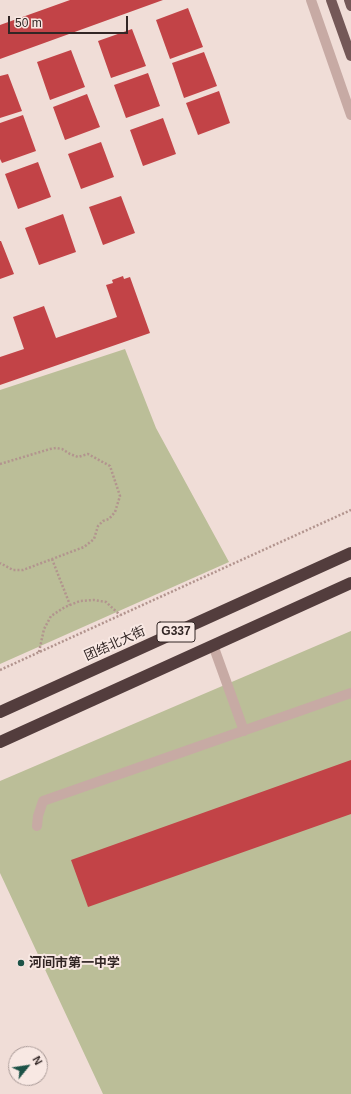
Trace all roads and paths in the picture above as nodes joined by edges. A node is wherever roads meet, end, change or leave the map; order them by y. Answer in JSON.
{"nodes":[{"id":1,"x":311,"y":0,"type":"edge"},
{"id":2,"x":331,"y":0,"type":"edge"},
{"id":3,"x":349,"y":0,"type":"edge"},
{"id":4,"x":351,"y":6,"type":"edge"},
{"id":5,"x":351,"y":56,"type":"edge"},
{"id":6,"x":351,"y":115,"type":"edge"},
{"id":7,"x":0,"y":464,"type":"edge"},
{"id":8,"x":351,"y":510,"type":"edge"},
{"id":9,"x":351,"y":553,"type":"edge"},
{"id":10,"x":52,"y":559,"type":"junction"},
{"id":11,"x":0,"y":563,"type":"edge"},
{"id":12,"x":351,"y":583,"type":"edge"},
{"id":13,"x":70,"y":605,"type":"junction"},
{"id":14,"x":120,"y":615,"type":"junction"},
{"id":15,"x":213,"y":645,"type":"junction"},
{"id":16,"x":39,"y":652,"type":"junction"},
{"id":17,"x":0,"y":670,"type":"edge"},
{"id":18,"x":351,"y":693,"type":"edge"},
{"id":19,"x":0,"y":712,"type":"edge"},
{"id":20,"x":244,"y":731,"type":"junction"},
{"id":21,"x":0,"y":742,"type":"edge"},
{"id":22,"x":37,"y":826,"type":"dead end"}],
"edges":[{"from":1,"to":6,"type":"street"},
{"from":2,"to":5,"type":"main road"},
{"from":3,"to":4,"type":"main road"},
{"from":7,"to":10,"type":"path"},
{"from":8,"to":14,"type":"path"},
{"from":9,"to":19,"type":"highway","name":"团结北大街","number":"G337"},
{"from":10,"to":11,"type":"path"},
{"from":10,"to":13,"type":"path"},
{"from":12,"to":15,"type":"highway","number":"G337"},
{"from":13,"to":14,"type":"path"},
{"from":13,"to":16,"type":"path"},
{"from":14,"to":16,"type":"path"},
{"from":15,"to":20,"type":"street"},
{"from":15,"to":21,"type":"highway","number":"G337"},
{"from":16,"to":17,"type":"path"},
{"from":18,"to":20,"type":"street"},
{"from":20,"to":22,"type":"street"}]}
